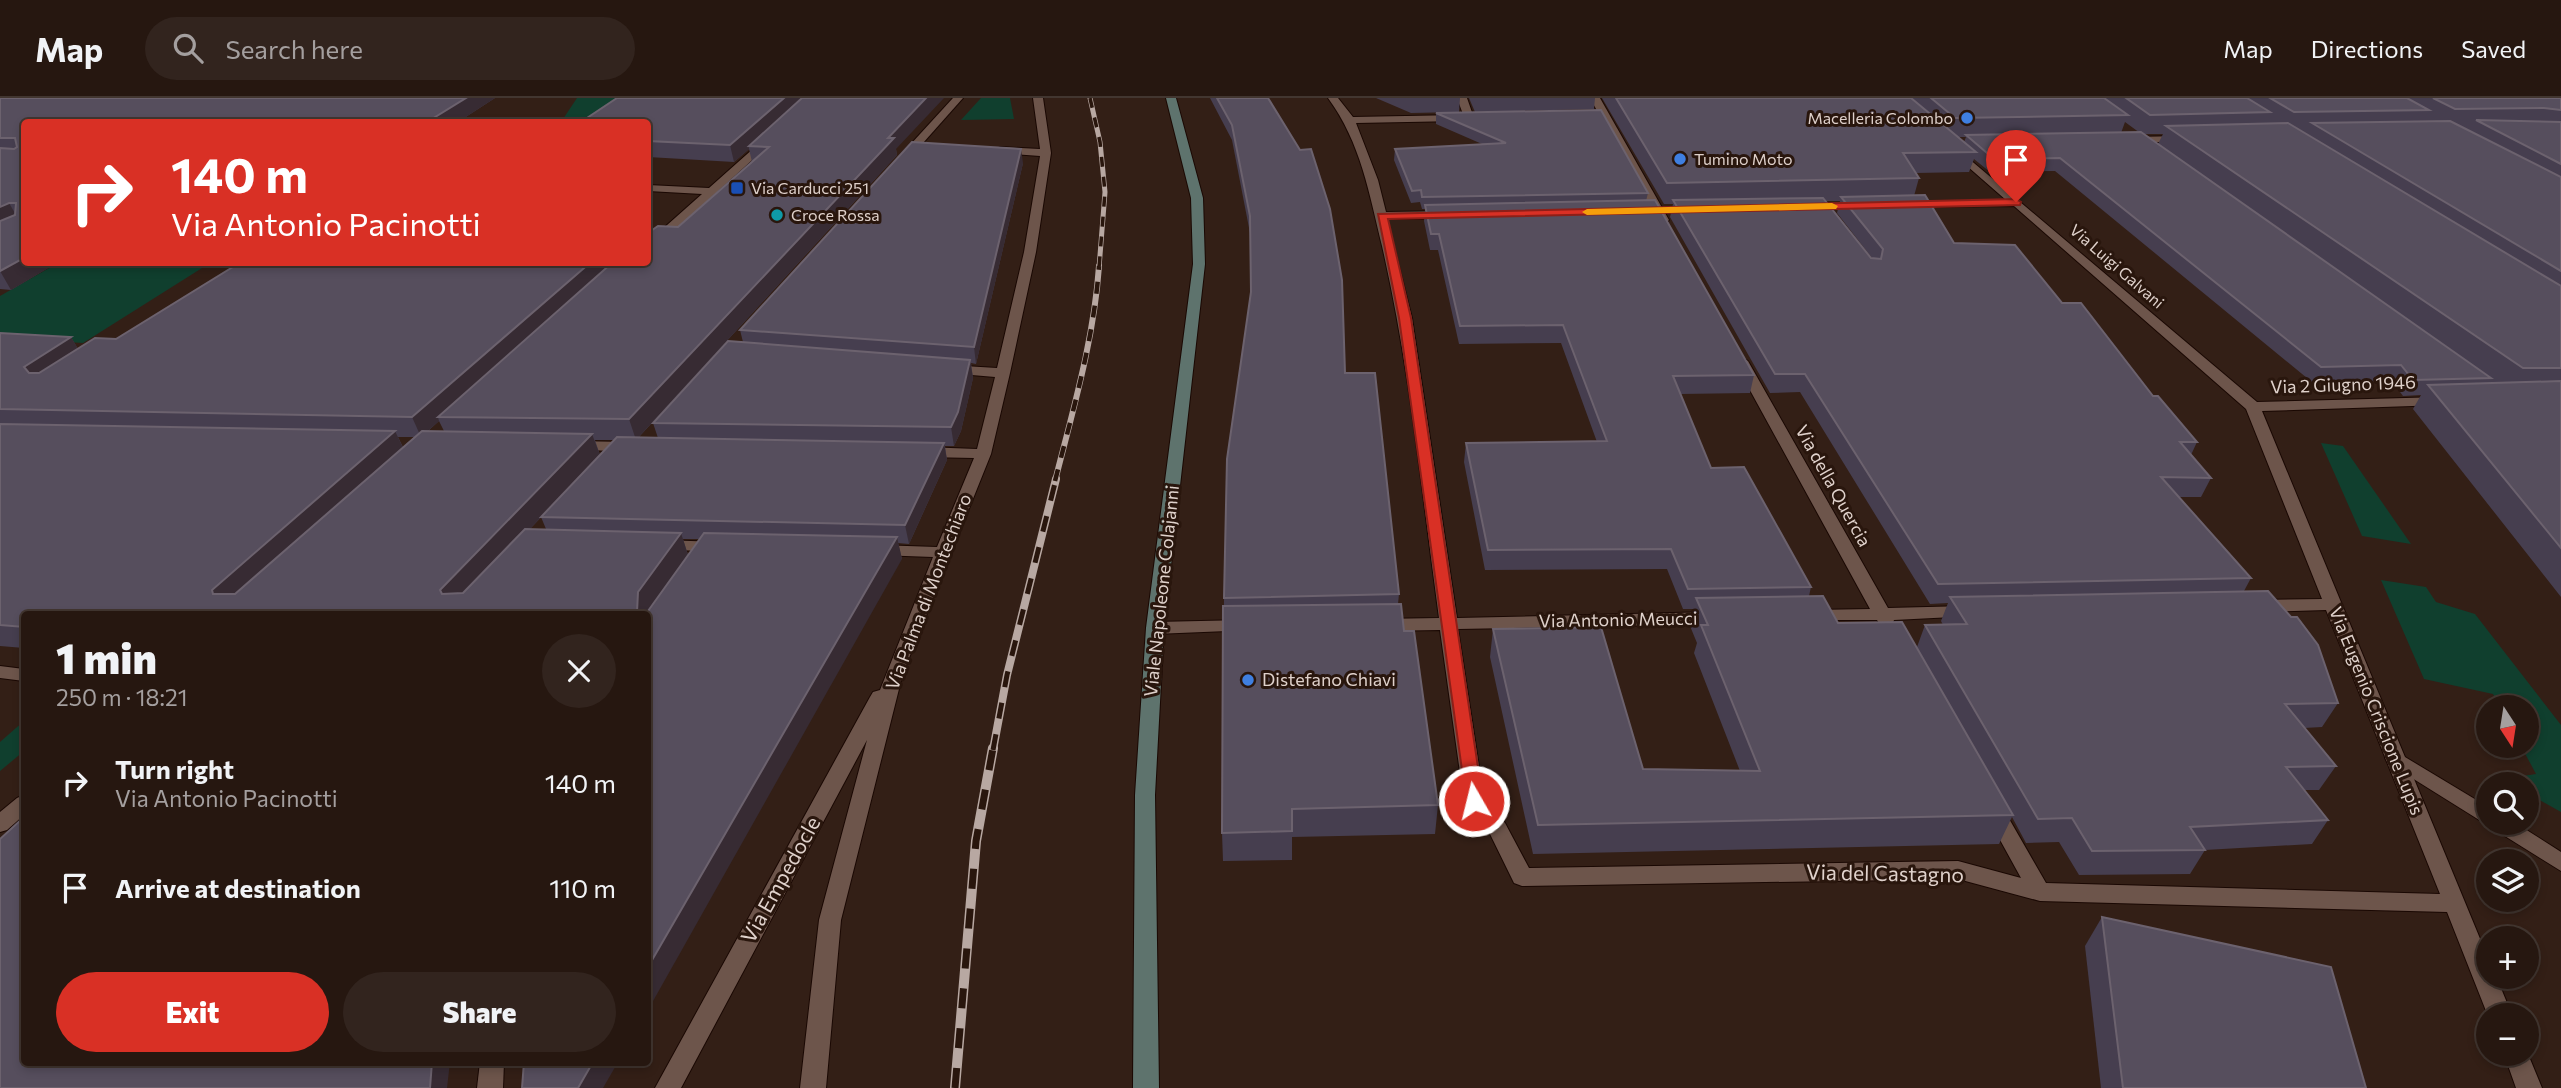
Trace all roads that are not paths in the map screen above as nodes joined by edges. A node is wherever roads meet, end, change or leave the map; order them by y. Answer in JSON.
{"nodes":[{"id":1,"x":958,"y":98,"type":"edge"},
{"id":2,"x":1038,"y":98,"type":"edge"},
{"id":3,"x":1171,"y":98,"type":"edge"},
{"id":4,"x":1333,"y":98,"type":"edge"},
{"id":5,"x":1462,"y":98,"type":"edge"},
{"id":6,"x":1595,"y":98,"type":"edge"},
{"id":7,"x":1469,"y":118,"type":"junction"},
{"id":8,"x":1483,"y":118,"type":"edge"},
{"id":9,"x":1350,"y":120,"type":"junction"},
{"id":10,"x":2120,"y":126,"type":"edge"},
{"id":11,"x":778,"y":132,"type":"edge"},
{"id":12,"x":2192,"y":139,"type":"edge"},
{"id":13,"x":2112,"y":140,"type":"edge"},
{"id":14,"x":2140,"y":140,"type":"junction"},
{"id":15,"x":1953,"y":143,"type":"edge"},
{"id":16,"x":994,"y":150,"type":"edge"},
{"id":17,"x":1046,"y":153,"type":"junction"},
{"id":18,"x":2162,"y":156,"type":"edge"},
{"id":19,"x":897,"y":166,"type":"edge"},
{"id":20,"x":651,"y":188,"type":"edge"},
{"id":21,"x":711,"y":191,"type":"junction"},
{"id":22,"x":2016,"y":202,"type":"junction"},
{"id":23,"x":1892,"y":205,"type":"edge"},
{"id":24,"x":1464,"y":214,"type":"edge"},
{"id":25,"x":1382,"y":216,"type":"junction"},
{"id":26,"x":1671,"y":234,"type":"edge"},
{"id":27,"x":651,"y":245,"type":"edge"},
{"id":28,"x":1730,"y":341,"type":"edge"},
{"id":29,"x":934,"y":368,"type":"edge"},
{"id":30,"x":1003,"y":373,"type":"junction"},
{"id":31,"x":2462,"y":401,"type":"edge"},
{"id":32,"x":2253,"y":407,"type":"junction"},
{"id":33,"x":564,"y":446,"type":"edge"},
{"id":34,"x":619,"y":447,"type":"junction"},
{"id":35,"x":642,"y":447,"type":"edge"},
{"id":36,"x":901,"y":452,"type":"edge"},
{"id":37,"x":983,"y":454,"type":"junction"},
{"id":38,"x":601,"y":466,"type":"edge"},
{"id":39,"x":651,"y":545,"type":"edge"},
{"id":40,"x":706,"y":546,"type":"junction"},
{"id":41,"x":734,"y":547,"type":"edge"},
{"id":42,"x":859,"y":550,"type":"edge"},
{"id":43,"x":943,"y":552,"type":"junction"},
{"id":44,"x":691,"y":567,"type":"edge"},
{"id":45,"x":2332,"y":604,"type":"junction"},
{"id":46,"x":2237,"y":606,"type":"edge"},
{"id":47,"x":1992,"y":612,"type":"edge"},
{"id":48,"x":1883,"y":614,"type":"junction"},
{"id":49,"x":1801,"y":616,"type":"edge"},
{"id":50,"x":1733,"y":617,"type":"edge"},
{"id":51,"x":1447,"y":624,"type":"junction"},
{"id":52,"x":1364,"y":625,"type":"edge"},
{"id":53,"x":1266,"y":626,"type":"edge"},
{"id":54,"x":1155,"y":628,"type":"junction"},
{"id":55,"x":1896,"y":638,"type":"edge"},
{"id":56,"x":0,"y":672,"type":"edge"},
{"id":57,"x":894,"y":673,"type":"junction"},
{"id":58,"x":21,"y":675,"type":"edge"},
{"id":59,"x":2395,"y":758,"type":"junction"},
{"id":60,"x":1985,"y":795,"type":"edge"},
{"id":61,"x":21,"y":806,"type":"edge"},
{"id":62,"x":2476,"y":809,"type":"edge"},
{"id":63,"x":0,"y":824,"type":"edge"},
{"id":64,"x":2517,"y":835,"type":"edge"},
{"id":65,"x":2561,"y":863,"type":"edge"},
{"id":66,"x":2040,"y":892,"type":"junction"},
{"id":67,"x":2455,"y":903,"type":"junction"},
{"id":68,"x":2495,"y":1003,"type":"edge"},
{"id":69,"x":492,"y":1066,"type":"edge"},
{"id":70,"x":2521,"y":1066,"type":"edge"},
{"id":71,"x":490,"y":1088,"type":"edge"},
{"id":72,"x":668,"y":1088,"type":"edge"},
{"id":73,"x":813,"y":1088,"type":"edge"},
{"id":74,"x":1146,"y":1088,"type":"edge"},
{"id":75,"x":2529,"y":1088,"type":"edge"}],
"edges":[{"from":1,"to":19,"type":"street"},
{"from":2,"to":17,"type":"street","name":"Via Palma di Montechiaro"},
{"from":3,"to":54,"type":"street","name":"Viale Napoleone Colajanni"},
{"from":4,"to":9,"type":"street"},
{"from":5,"to":7,"type":"street"},
{"from":6,"to":26,"type":"street"},
{"from":7,"to":8,"type":"street"},
{"from":7,"to":9,"type":"street"},
{"from":9,"to":25,"type":"street"},
{"from":10,"to":14,"type":"street"},
{"from":11,"to":21,"type":"street"},
{"from":12,"to":14,"type":"street"},
{"from":13,"to":14,"type":"street"},
{"from":14,"to":18,"type":"street"},
{"from":15,"to":22,"type":"street","name":"Via Luigi Galvani"},
{"from":16,"to":17,"type":"street"},
{"from":17,"to":30,"type":"street","name":"Via Palma di Montechiaro"},
{"from":20,"to":21,"type":"street"},
{"from":21,"to":27,"type":"street"},
{"from":22,"to":23,"type":"street"},
{"from":22,"to":32,"type":"street","name":"Via Luigi Galvani"},
{"from":24,"to":25,"type":"street"},
{"from":25,"to":51,"type":"street"},
{"from":28,"to":48,"type":"street","name":"Via della Quercia"},
{"from":29,"to":30,"type":"street"},
{"from":30,"to":37,"type":"street","name":"Via Palma di Montechiaro"},
{"from":31,"to":32,"type":"street","name":"Via 2 Giugno 1946"},
{"from":32,"to":45,"type":"street","name":"Via Eugenio Criscione Lupis"},
{"from":33,"to":34,"type":"street"},
{"from":34,"to":35,"type":"street"},
{"from":34,"to":38,"type":"street"},
{"from":36,"to":37,"type":"street"},
{"from":37,"to":43,"type":"street","name":"Via Palma di Montechiaro"},
{"from":39,"to":40,"type":"street"},
{"from":40,"to":41,"type":"street"},
{"from":40,"to":44,"type":"street"},
{"from":42,"to":43,"type":"street"},
{"from":43,"to":57,"type":"street","name":"Via Palma di Montechiaro"},
{"from":45,"to":46,"type":"street"},
{"from":45,"to":59,"type":"street","name":"Via Eugenio Criscione Lupis"},
{"from":47,"to":48,"type":"street"},
{"from":48,"to":49,"type":"street"},
{"from":48,"to":55,"type":"street","name":"Via della Quercia"},
{"from":50,"to":51,"type":"street","name":"Via Antonio Meucci"},
{"from":51,"to":52,"type":"street","name":"Via Antonio Meucci"},
{"from":51,"to":66,"type":"street","name":"Via del Castagno"},
{"from":53,"to":54,"type":"street"},
{"from":54,"to":74,"type":"street","name":"Viale Napoleone Colajanni"},
{"from":56,"to":58,"type":"street"},
{"from":57,"to":72,"type":"street","name":"Via Empedocle"},
{"from":57,"to":73,"type":"street","name":"Via Palma di Montechiaro"},
{"from":59,"to":62,"type":"street"},
{"from":59,"to":67,"type":"street","name":"Via Eugenio Criscione Lupis"},
{"from":60,"to":66,"type":"street"},
{"from":61,"to":63,"type":"street"},
{"from":64,"to":65,"type":"street"},
{"from":66,"to":67,"type":"street","name":"Via del Castagno"},
{"from":67,"to":68,"type":"street","name":"Via Eugenio Criscione Lupis"},
{"from":69,"to":71,"type":"street"},
{"from":70,"to":75,"type":"street"}]}
